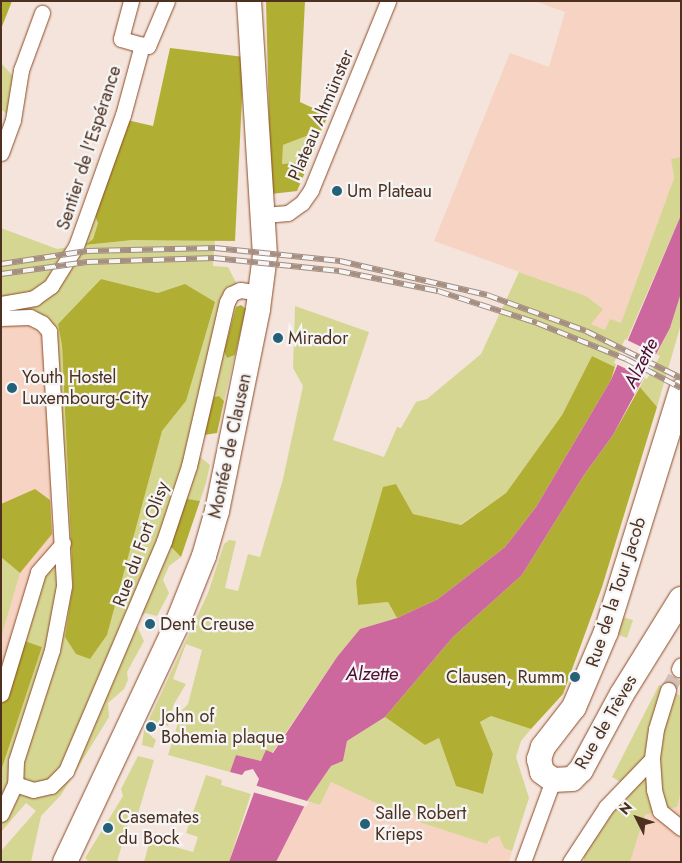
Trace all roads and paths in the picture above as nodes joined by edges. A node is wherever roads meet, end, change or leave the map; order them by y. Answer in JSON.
{"nodes":[{"id":1,"x":131,"y":1,"type":"edge"},
{"id":2,"x":167,"y":1,"type":"edge"},
{"id":3,"x":249,"y":1,"type":"edge"},
{"id":4,"x":388,"y":1,"type":"edge"},
{"id":5,"x":42,"y":13,"type":"dead end"},
{"id":6,"x":142,"y":44,"type":"junction"},
{"id":7,"x":1,"y":153,"type":"edge"},
{"id":8,"x":264,"y":215,"type":"junction"},
{"id":9,"x":261,"y":292,"type":"junction"},
{"id":10,"x":1,"y":304,"type":"edge"},
{"id":11,"x":1,"y":318,"type":"edge"},
{"id":12,"x":681,"y":391,"type":"edge"},
{"id":13,"x":63,"y":544,"type":"junction"},
{"id":14,"x":681,"y":599,"type":"edge"},
{"id":15,"x":668,"y":690,"type":"tunnel mouth"},
{"id":16,"x":1,"y":694,"type":"edge"},
{"id":17,"x":652,"y":759,"type":"junction"},
{"id":18,"x":553,"y":780,"type":"junction"},
{"id":19,"x":15,"y":784,"type":"junction"},
{"id":20,"x":1,"y":814,"type":"edge"},
{"id":21,"x":681,"y":828,"type":"edge"},
{"id":22,"x":65,"y":862,"type":"edge"},
{"id":23,"x":523,"y":862,"type":"edge"},
{"id":24,"x":570,"y":862,"type":"edge"}],
"edges":[{"from":1,"to":6,"type":"street"},
{"from":2,"to":6,"type":"street","name":"Sentier de l'Espérance"},
{"from":3,"to":8,"type":"main road","name":"Montée de Clausen"},
{"from":4,"to":8,"type":"street","name":"Plateau Altmünster"},
{"from":5,"to":7,"type":"street"},
{"from":6,"to":10,"type":"street","name":"Sentier de l'Espérance"},
{"from":8,"to":9,"type":"main road","name":"Montée de Clausen"},
{"from":9,"to":19,"type":"street","name":"Rue du Fort Olisy"},
{"from":9,"to":22,"type":"main road","name":"Montée de Clausen"},
{"from":11,"to":13,"type":"street"},
{"from":12,"to":18,"type":"main road","name":"Rue de la Tour Jacob"},
{"from":13,"to":16,"type":"street"},
{"from":13,"to":19,"type":"street"},
{"from":14,"to":18,"type":"main road","name":"Rue de Trèves"},
{"from":15,"to":17,"type":"street"},
{"from":17,"to":21,"type":"street"},
{"from":17,"to":24,"type":"street"},
{"from":18,"to":23,"type":"street","name":"Rue de Trèves"},
{"from":19,"to":20,"type":"street"}]}
